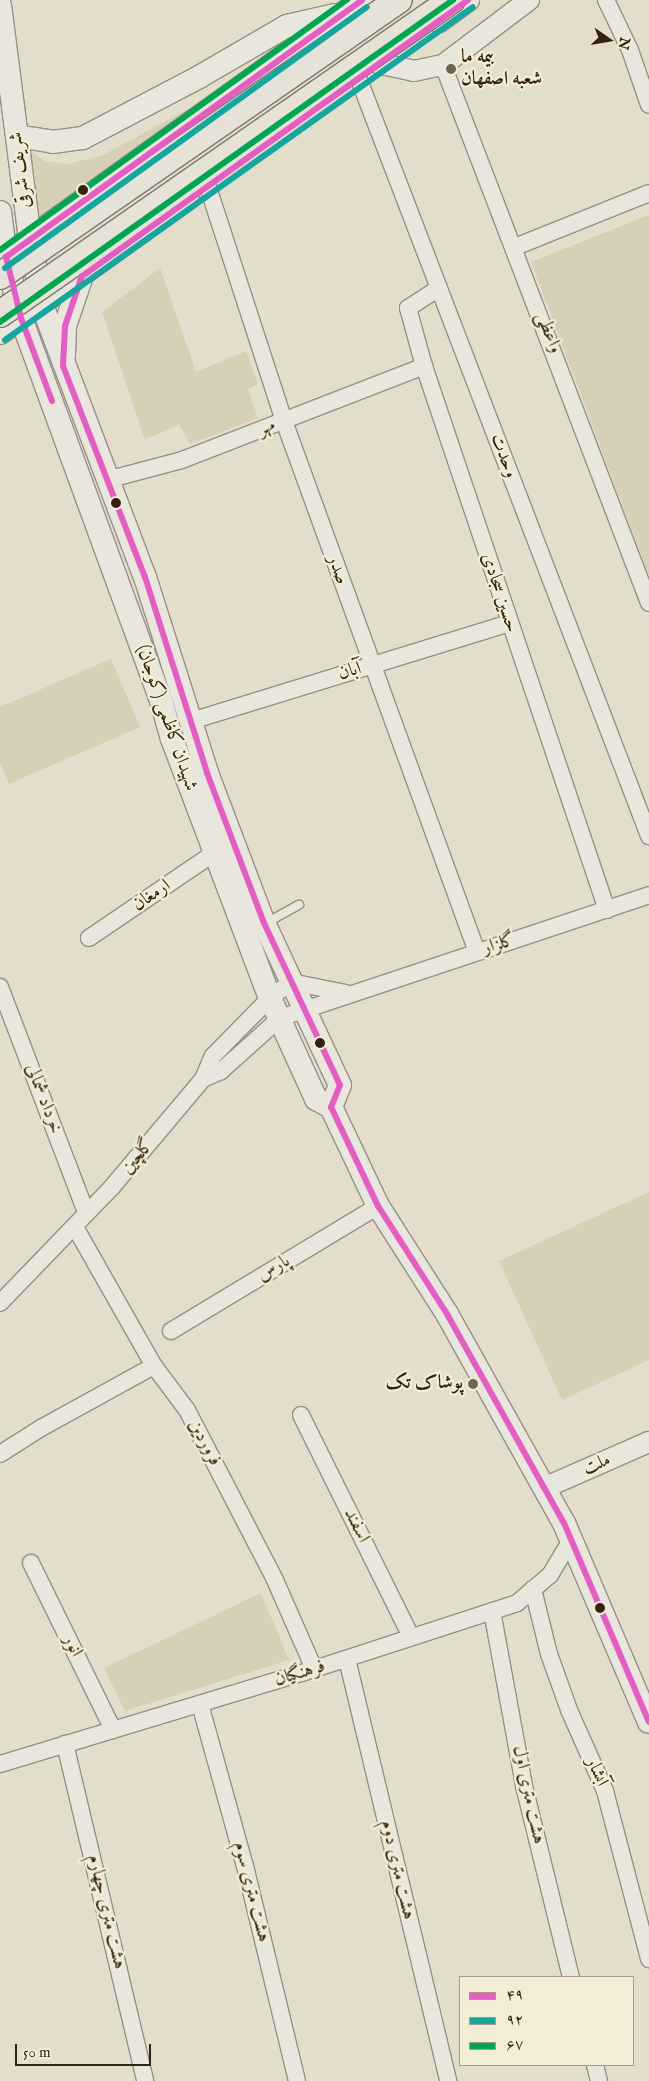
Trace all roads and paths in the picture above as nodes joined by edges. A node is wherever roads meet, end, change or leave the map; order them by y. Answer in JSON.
{"nodes":[{"id":1,"x":399,"y":0,"type":"edge"},
{"id":2,"x":452,"y":0,"type":"edge"},
{"id":3,"x":468,"y":0,"type":"edge"},
{"id":4,"x":529,"y":0,"type":"edge"},
{"id":5,"x":606,"y":0,"type":"edge"},
{"id":6,"x":0,"y":4,"type":"edge"},
{"id":7,"x":349,"y":4,"type":"edge"},
{"id":8,"x":377,"y":63,"type":"junction"},
{"id":9,"x":443,"y":64,"type":"junction"},
{"id":10,"x":358,"y":77,"type":"junction"},
{"id":11,"x":649,"y":105,"type":"edge"},
{"id":12,"x":17,"y":136,"type":"junction"},
{"id":13,"x":208,"y":184,"type":"junction"},
{"id":14,"x":649,"y":193,"type":"edge"},
{"id":15,"x":0,"y":212,"type":"edge"},
{"id":16,"x":30,"y":238,"type":"junction"},
{"id":17,"x":515,"y":247,"type":"junction"},
{"id":18,"x":2,"y":265,"type":"edge"},
{"id":19,"x":82,"y":276,"type":"junction"},
{"id":20,"x":438,"y":288,"type":"junction"},
{"id":21,"x":42,"y":305,"type":"junction"},
{"id":22,"x":11,"y":316,"type":"edge"},
{"id":23,"x":0,"y":332,"type":"edge"},
{"id":24,"x":63,"y":366,"type":"junction"},
{"id":25,"x":424,"y":366,"type":"junction"},
{"id":26,"x":284,"y":421,"type":"junction"},
{"id":27,"x":107,"y":480,"type":"junction"},
{"id":28,"x":649,"y":603,"type":"edge"},
{"id":29,"x":509,"y":623,"type":"junction"},
{"id":30,"x":371,"y":666,"type":"junction"},
{"id":31,"x":190,"y":721,"type":"junction"},
{"id":32,"x":649,"y":836,"type":"edge"},
{"id":33,"x":214,"y":853,"type":"junction"},
{"id":34,"x":649,"y":895,"type":"edge"},
{"id":35,"x":299,"y":905,"type":"dead end"},
{"id":36,"x":607,"y":910,"type":"junction"},
{"id":37,"x":264,"y":924,"type":"junction"},
{"id":38,"x":89,"y":938,"type":"dead end"},
{"id":39,"x":477,"y":952,"type":"junction"},
{"id":40,"x":291,"y":982,"type":"junction"},
{"id":41,"x":0,"y":986,"type":"edge"},
{"id":42,"x":348,"y":994,"type":"junction"},
{"id":43,"x":275,"y":1008,"type":"junction"},
{"id":44,"x":303,"y":1008,"type":"junction"},
{"id":45,"x":331,"y":1107,"type":"junction"},
{"id":46,"x":378,"y":1206,"type":"junction"},
{"id":47,"x":86,"y":1212,"type":"junction"},
{"id":48,"x":75,"y":1227,"type":"junction"},
{"id":49,"x":0,"y":1303,"type":"edge"},
{"id":50,"x":171,"y":1331,"type":"dead end"},
{"id":51,"x":154,"y":1366,"type":"junction"},
{"id":52,"x":301,"y":1415,"type":"dead end"},
{"id":53,"x":649,"y":1442,"type":"edge"},
{"id":54,"x":0,"y":1454,"type":"edge"},
{"id":55,"x":544,"y":1488,"type":"junction"},
{"id":56,"x":572,"y":1540,"type":"junction"},
{"id":57,"x":31,"y":1563,"type":"dead end"},
{"id":58,"x":533,"y":1589,"type":"junction"},
{"id":59,"x":492,"y":1611,"type":"junction"},
{"id":60,"x":412,"y":1638,"type":"junction"},
{"id":61,"x":347,"y":1659,"type":"junction"},
{"id":62,"x":314,"y":1670,"type":"junction"},
{"id":63,"x":200,"y":1704,"type":"junction"},
{"id":64,"x":649,"y":1722,"type":"edge"},
{"id":65,"x":113,"y":1730,"type":"junction"},
{"id":66,"x":65,"y":1744,"type":"junction"},
{"id":67,"x":0,"y":1764,"type":"edge"},
{"id":68,"x":649,"y":1959,"type":"edge"},
{"id":69,"x":571,"y":1976,"type":"edge"},
{"id":70,"x":595,"y":2066,"type":"edge"},
{"id":71,"x":145,"y":2081,"type":"edge"},
{"id":72,"x":297,"y":2081,"type":"edge"},
{"id":73,"x":448,"y":2081,"type":"edge"},
{"id":74,"x":600,"y":2081,"type":"edge"}],
"edges":[{"from":1,"to":18,"type":"highway","bridge":true},
{"from":2,"to":22,"type":"highway","bridge":true},
{"from":3,"to":8,"type":"main road"},
{"from":4,"to":9,"type":"street"},
{"from":5,"to":11,"type":"street"},
{"from":6,"to":12,"type":"main road","name":"شریف شرقی"},
{"from":7,"to":12,"type":"main road"},
{"from":7,"to":16,"type":"main road"},
{"from":8,"to":9,"type":"street"},
{"from":8,"to":10,"type":"main road"},
{"from":9,"to":17,"type":"street","name":"واعظی"},
{"from":10,"to":13,"type":"main road"},
{"from":10,"to":20,"type":"street","name":"وحدت"},
{"from":12,"to":16,"type":"main road","name":"شریف شرقی"},
{"from":13,"to":19,"type":"main road"},
{"from":13,"to":26,"type":"street","name":"صدر"},
{"from":14,"to":17,"type":"street"},
{"from":15,"to":18,"type":"main road","name":"شریف شرقی"},
{"from":16,"to":18,"type":"main road"},
{"from":16,"to":21,"type":"main road","name":"شریف شرقی"},
{"from":17,"to":28,"type":"street","name":"واعظی"},
{"from":18,"to":22,"type":"main road","name":"شریف شرقی"},
{"from":19,"to":21,"type":"main road"},
{"from":19,"to":24,"type":"main road"},
{"from":20,"to":25,"type":"street","name":"حسین سجادی"},
{"from":20,"to":32,"type":"street","name":"وحدت"},
{"from":21,"to":22,"type":"main road"},
{"from":21,"to":24,"type":"main road","name":"شهیدان کاظمی (کوجان)"},
{"from":22,"to":23,"type":"main road"},
{"from":22,"to":33,"type":"main road","name":"شهیدان کاظمی (کوجان)"},
{"from":24,"to":27,"type":"main road","name":"شهیدان کاظمی (کوجان)"},
{"from":25,"to":26,"type":"street","name":"مهر"},
{"from":25,"to":29,"type":"street","name":"حسین سجادی"},
{"from":26,"to":27,"type":"street","name":"مهر"},
{"from":26,"to":30,"type":"street","name":"صدر"},
{"from":27,"to":31,"type":"main road","name":"شهیدان کاظمی (کوجان)"},
{"from":29,"to":30,"type":"street","name":"آبان"},
{"from":29,"to":36,"type":"street","name":"حسین سجادی"},
{"from":30,"to":31,"type":"street","name":"آبان"},
{"from":30,"to":39,"type":"street","name":"صدر"},
{"from":31,"to":37,"type":"main road","name":"شهیدان کاظمی (کوجان)"},
{"from":33,"to":38,"type":"street","name":"ارمغان"},
{"from":33,"to":43,"type":"main road","name":"شهیدان کاظمی (کوجان)"},
{"from":34,"to":36,"type":"street","name":"گلزار"},
{"from":35,"to":37,"type":"lane"},
{"from":36,"to":39,"type":"street","name":"گلزار"},
{"from":37,"to":40,"type":"main road","name":"شهیدان کاظمی (کوجان)"},
{"from":39,"to":42,"type":"street","name":"گلزار"},
{"from":40,"to":42,"type":"street","name":"گلزار"},
{"from":40,"to":43,"type":"street"},
{"from":40,"to":44,"type":"main road","name":"شهیدان کاظمی (کوجان)"},
{"from":41,"to":47,"type":"street","name":"خرداد شمالی"},
{"from":42,"to":44,"type":"street","name":"گلزار"},
{"from":43,"to":44,"type":"street","name":"گلزار"},
{"from":43,"to":45,"type":"main road","name":"شهیدان کاظمی (کوجان)"},
{"from":43,"to":47,"type":"street","name":"گلچین"},
{"from":44,"to":45,"type":"main road","name":"شهیدان کاظمی (کوجان)"},
{"from":45,"to":46,"type":"main road","name":"شهیدان کاظمی (کوجان)"},
{"from":46,"to":50,"type":"street","name":"پارس"},
{"from":46,"to":55,"type":"main road","name":"شهیدان کاظمی (کوجان)"},
{"from":47,"to":48,"type":"street","name":"گلچین"},
{"from":48,"to":49,"type":"street","name":"گلچین"},
{"from":48,"to":51,"type":"street","name":"فروردین"},
{"from":51,"to":54,"type":"street"},
{"from":51,"to":62,"type":"street","name":"فروردین"},
{"from":52,"to":60,"type":"street","name":"اسفند"},
{"from":53,"to":55,"type":"street","name":"ملت"},
{"from":55,"to":56,"type":"main road","name":"شهیدان کاظمی (کوجان)"},
{"from":56,"to":58,"type":"street","name":"فرهنگیان"},
{"from":56,"to":64,"type":"main road","name":"شهیدان کاظمی (کوجان)"},
{"from":57,"to":65,"type":"street","name":"انور"},
{"from":58,"to":59,"type":"street","name":"فرهنگیان"},
{"from":58,"to":68,"type":"street","name":"آبشار"},
{"from":59,"to":60,"type":"street","name":"فرهنگیان"},
{"from":59,"to":69,"type":"street","name":"هشت متری اول"},
{"from":60,"to":61,"type":"street","name":"فرهنگیان"},
{"from":61,"to":62,"type":"street","name":"فرهنگیان"},
{"from":61,"to":73,"type":"street","name":"هشت متری دوم"},
{"from":62,"to":63,"type":"street","name":"فرهنگیان"},
{"from":63,"to":65,"type":"street","name":"فرهنگیان"},
{"from":63,"to":72,"type":"street","name":"هشت متری سوم"},
{"from":65,"to":66,"type":"street","name":"فرهنگیان"},
{"from":66,"to":67,"type":"street","name":"فرهنگیان"},
{"from":66,"to":71,"type":"street","name":"هشت متری چهارم"},
{"from":70,"to":74,"type":"street"}]}
